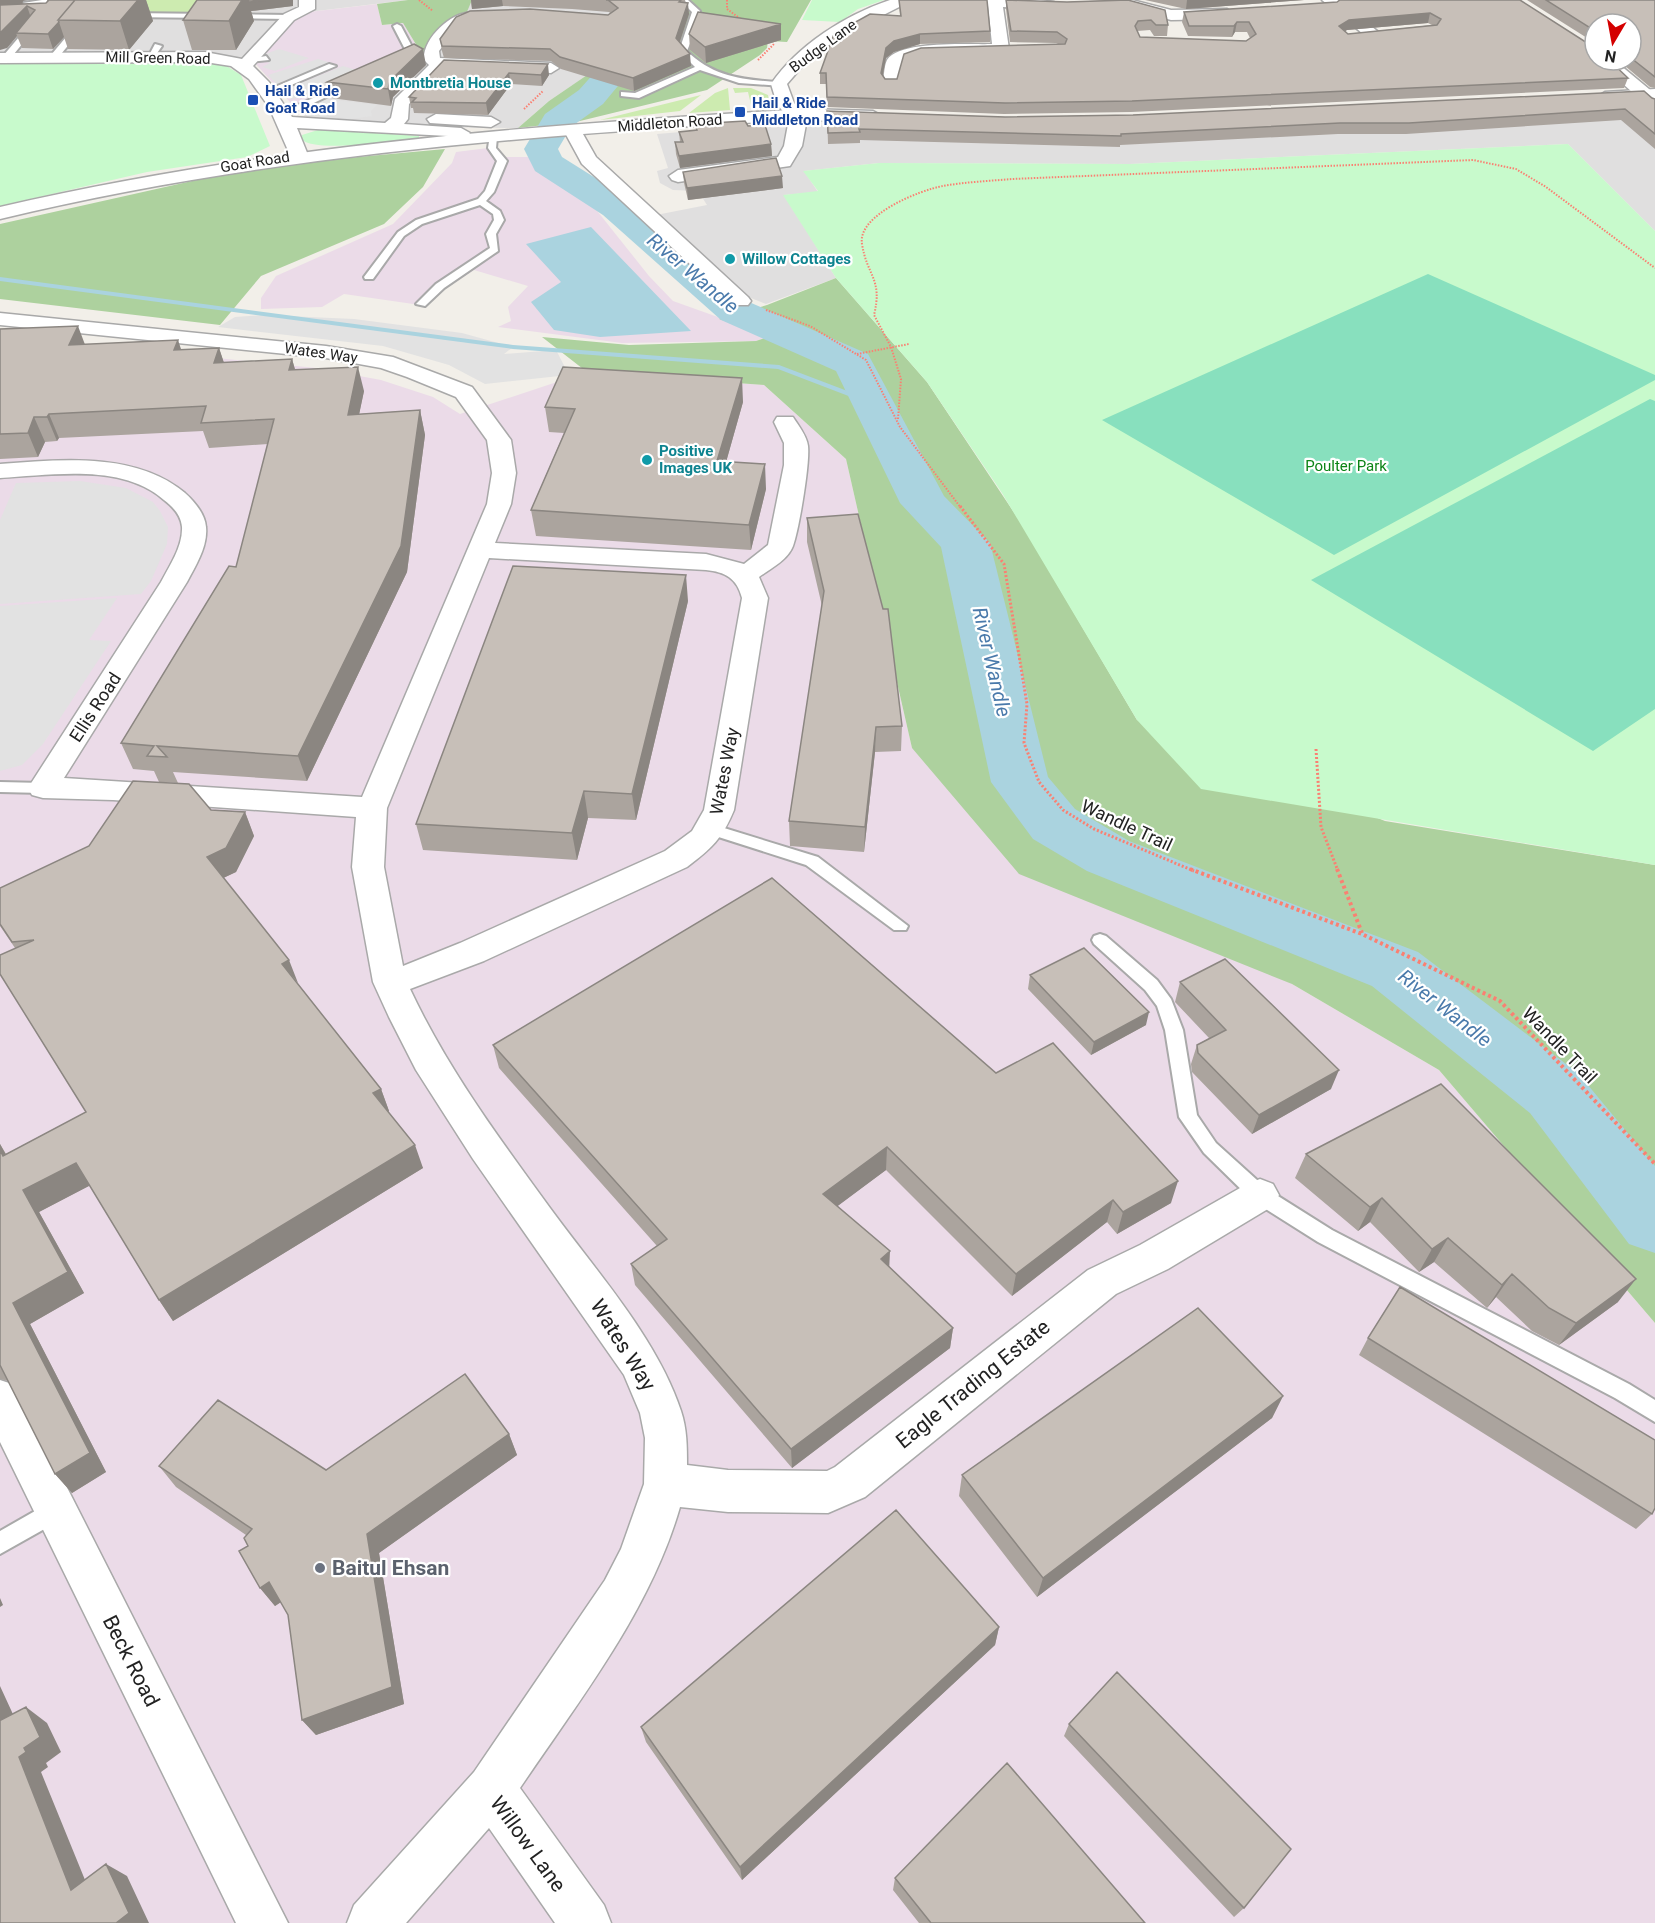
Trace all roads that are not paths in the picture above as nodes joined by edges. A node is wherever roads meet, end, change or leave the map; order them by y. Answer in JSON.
{"nodes":[{"id":1,"x":90,"y":0,"type":"edge"},
{"id":2,"x":307,"y":0,"type":"edge"},
{"id":3,"x":684,"y":0,"type":"edge"},
{"id":4,"x":905,"y":0,"type":"edge"},
{"id":5,"x":952,"y":0,"type":"edge"},
{"id":6,"x":1125,"y":1,"type":"edge"},
{"id":7,"x":1332,"y":2,"type":"edge"},
{"id":8,"x":995,"y":3,"type":"junction"},
{"id":9,"x":1104,"y":3,"type":"edge"},
{"id":10,"x":1066,"y":5,"type":"edge"},
{"id":11,"x":1312,"y":7,"type":"edge"},
{"id":12,"x":19,"y":9,"type":"joint"},
{"id":13,"x":46,"y":12,"type":"edge"},
{"id":14,"x":1243,"y":13,"type":"edge"},
{"id":15,"x":124,"y":15,"type":"edge"},
{"id":16,"x":492,"y":15,"type":"edge"},
{"id":17,"x":1171,"y":15,"type":"junction"},
{"id":18,"x":89,"y":16,"type":"edge"},
{"id":19,"x":289,"y":17,"type":"junction"},
{"id":20,"x":34,"y":25,"type":"edge"},
{"id":21,"x":397,"y":26,"type":"dead end"},
{"id":22,"x":918,"y":33,"type":"edge"},
{"id":23,"x":1177,"y":34,"type":"dead end"},
{"id":24,"x":1347,"y":37,"type":"edge"},
{"id":25,"x":1001,"y":49,"type":"junction"},
{"id":26,"x":1023,"y":50,"type":"edge"},
{"id":27,"x":919,"y":51,"type":"junction"},
{"id":28,"x":54,"y":57,"type":"junction"},
{"id":29,"x":3,"y":58,"type":"edge"},
{"id":30,"x":266,"y":58,"type":"dead end"},
{"id":31,"x":246,"y":63,"type":"junction"},
{"id":32,"x":440,"y":65,"type":"junction"},
{"id":33,"x":332,"y":66,"type":"dead end"},
{"id":34,"x":392,"y":66,"type":"edge"},
{"id":35,"x":551,"y":68,"type":"edge"},
{"id":36,"x":699,"y":68,"type":"junction"},
{"id":37,"x":1620,"y":72,"type":"edge"},
{"id":38,"x":359,"y":80,"type":"edge"},
{"id":39,"x":891,"y":83,"type":"edge"},
{"id":40,"x":779,"y":84,"type":"junction"},
{"id":41,"x":267,"y":92,"type":"junction"},
{"id":42,"x":624,"y":94,"type":"edge"},
{"id":43,"x":1652,"y":97,"type":"edge"},
{"id":44,"x":1583,"y":98,"type":"edge"},
{"id":45,"x":797,"y":115,"type":"junction"},
{"id":46,"x":893,"y":116,"type":"edge"},
{"id":47,"x":286,"y":118,"type":"junction"},
{"id":48,"x":394,"y":123,"type":"junction"},
{"id":49,"x":492,"y":129,"type":"junction"},
{"id":50,"x":573,"y":131,"type":"junction"},
{"id":51,"x":461,"y":134,"type":"dead end"},
{"id":52,"x":513,"y":135,"type":"joint"},
{"id":53,"x":728,"y":149,"type":"edge"},
{"id":54,"x":298,"y":155,"type":"junction"},
{"id":55,"x":734,"y":168,"type":"junction"},
{"id":56,"x":678,"y":176,"type":"dead end"},
{"id":57,"x":481,"y":201,"type":"junction"},
{"id":58,"x":0,"y":213,"type":"edge"},
{"id":59,"x":369,"y":277,"type":"dead end"},
{"id":60,"x":741,"y":301,"type":"road end"},
{"id":61,"x":421,"y":304,"type":"dead end"},
{"id":62,"x":0,"y":319,"type":"edge"},
{"id":63,"x":785,"y":422,"type":"dead end"},
{"id":64,"x":0,"y":471,"type":"edge"},
{"id":65,"x":479,"y":550,"type":"junction"},
{"id":66,"x":744,"y":575,"type":"junction"},
{"id":67,"x":0,"y":787,"type":"edge"},
{"id":68,"x":43,"y":788,"type":"junction"},
{"id":69,"x":372,"y":808,"type":"junction"},
{"id":70,"x":711,"y":829,"type":"junction"},
{"id":71,"x":900,"y":926,"type":"dead end"},
{"id":72,"x":1100,"y":940,"type":"dead end"},
{"id":73,"x":390,"y":982,"type":"junction"},
{"id":74,"x":1260,"y":1196,"type":"junction"},
{"id":75,"x":0,"y":1399,"type":"edge"},
{"id":76,"x":1655,"y":1412,"type":"edge"},
{"id":77,"x":665,"y":1484,"type":"junction"},
{"id":78,"x":56,"y":1510,"type":"junction"},
{"id":79,"x":0,"y":1543,"type":"edge"},
{"id":80,"x":491,"y":1789,"type":"junction"},
{"id":81,"x":262,"y":1923,"type":"edge"},
{"id":82,"x":372,"y":1923,"type":"edge"},
{"id":83,"x":586,"y":1923,"type":"edge"}],
"edges":[{"from":1,"to":12,"type":"lane"},
{"from":2,"to":19,"type":"street"},
{"from":3,"to":36,"type":"lane"},
{"from":4,"to":40,"type":"street","name":"Budge Lane"},
{"from":5,"to":8,"type":"street"},
{"from":6,"to":9,"type":"street"},
{"from":6,"to":17,"type":"street"},
{"from":7,"to":11,"type":"street"},
{"from":7,"to":24,"type":"street"},
{"from":8,"to":10,"type":"street"},
{"from":8,"to":25,"type":"street"},
{"from":12,"to":13,"type":"street"},
{"from":14,"to":17,"type":"street"},
{"from":15,"to":19,"type":"lane"},
{"from":16,"to":32,"type":"street"},
{"from":17,"to":23,"type":"street"},
{"from":18,"to":28,"type":"lane"},
{"from":19,"to":31,"type":"street"},
{"from":20,"to":29,"type":"lane"},
{"from":21,"to":34,"type":"lane"},
{"from":22,"to":27,"type":"street"},
{"from":25,"to":26,"type":"street"},
{"from":25,"to":27,"type":"street"},
{"from":27,"to":39,"type":"street"},
{"from":28,"to":29,"type":"street","name":"Mill Green Road"},
{"from":28,"to":31,"type":"street","name":"Mill Green Road"},
{"from":30,"to":31,"type":"lane"},
{"from":31,"to":41,"type":"street"},
{"from":32,"to":35,"type":"street"},
{"from":32,"to":48,"type":"street"},
{"from":33,"to":41,"type":"lane"},
{"from":36,"to":40,"type":"lane"},
{"from":36,"to":42,"type":"lane"},
{"from":37,"to":43,"type":"street"},
{"from":38,"to":47,"type":"lane"},
{"from":40,"to":45,"type":"street","name":"Budge Lane"},
{"from":41,"to":47,"type":"street"},
{"from":43,"to":44,"type":"street"},
{"from":45,"to":46,"type":"street","name":"Middleton Road"},
{"from":45,"to":50,"type":"street","name":"Middleton Road"},
{"from":45,"to":55,"type":"street"},
{"from":47,"to":48,"type":"street"},
{"from":47,"to":54,"type":"street"},
{"from":48,"to":49,"type":"street"},
{"from":48,"to":51,"type":"street"},
{"from":49,"to":52,"type":"street","name":"Goat Road"},
{"from":49,"to":54,"type":"street","name":"Goat Road"},
{"from":49,"to":57,"type":"lane"},
{"from":50,"to":52,"type":"street","name":"Middleton Road"},
{"from":50,"to":60,"type":"street"},
{"from":53,"to":55,"type":"street"},
{"from":54,"to":58,"type":"street","name":"Goat Road"},
{"from":55,"to":56,"type":"street"},
{"from":57,"to":59,"type":"lane"},
{"from":57,"to":61,"type":"lane"},
{"from":62,"to":65,"type":"street","name":"Wates Way"},
{"from":63,"to":66,"type":"street"},
{"from":64,"to":68,"type":"street","name":"Ellis Road"},
{"from":65,"to":66,"type":"street"},
{"from":65,"to":69,"type":"street","name":"Wates Way"},
{"from":66,"to":70,"type":"street","name":"Wates Way"},
{"from":67,"to":68,"type":"lane"},
{"from":68,"to":69,"type":"street"},
{"from":69,"to":73,"type":"street","name":"Wates Way"},
{"from":70,"to":71,"type":"lane"},
{"from":70,"to":73,"type":"street","name":"Wates Way"},
{"from":72,"to":74,"type":"lane"},
{"from":73,"to":77,"type":"street","name":"Wates Way"},
{"from":74,"to":76,"type":"lane"},
{"from":74,"to":77,"type":"street","name":"Eagle Trading Estate"},
{"from":75,"to":78,"type":"street","name":"Beck Road"},
{"from":77,"to":80,"type":"street","name":"Wates Way"},
{"from":78,"to":79,"type":"lane"},
{"from":78,"to":81,"type":"street","name":"Beck Road"},
{"from":80,"to":82,"type":"street","name":"Willow Lane"},
{"from":80,"to":83,"type":"street","name":"Willow Lane"}]}
